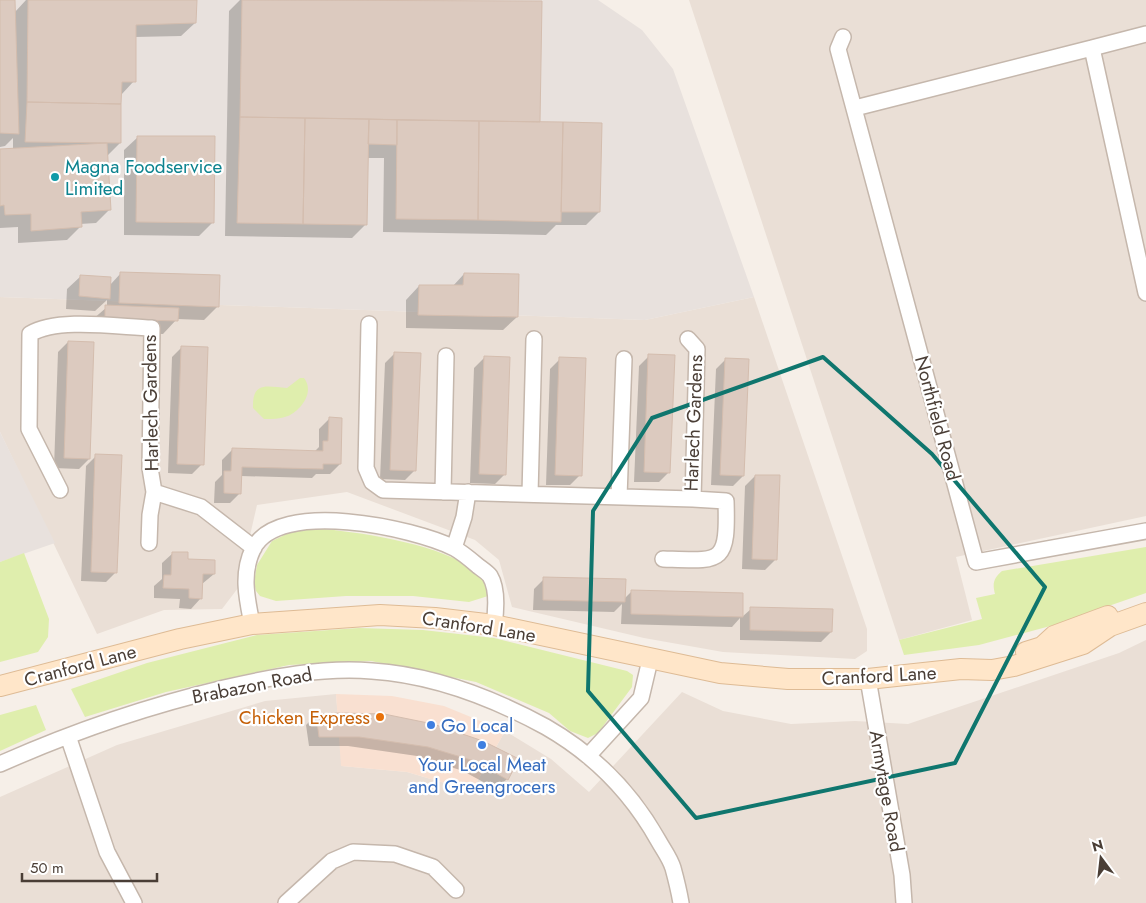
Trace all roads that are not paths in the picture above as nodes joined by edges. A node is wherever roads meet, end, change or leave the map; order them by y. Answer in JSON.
{"nodes":[{"id":1,"x":1146,"y":34,"type":"edge"},
{"id":2,"x":843,"y":37,"type":"dead end"},
{"id":3,"x":1092,"y":48,"type":"junction"},
{"id":4,"x":855,"y":108,"type":"junction"},
{"id":5,"x":1146,"y":293,"type":"edge"},
{"id":6,"x":369,"y":324,"type":"dead end"},
{"id":7,"x":534,"y":339,"type":"dead end"},
{"id":8,"x":688,"y":339,"type":"dead end"},
{"id":9,"x":446,"y":356,"type":"dead end"},
{"id":10,"x":624,"y":359,"type":"dead end"},
{"id":11,"x":60,"y":490,"type":"dead end"},
{"id":12,"x":154,"y":492,"type":"junction"},
{"id":13,"x":443,"y":492,"type":"junction"},
{"id":14,"x":468,"y":492,"type":"junction"},
{"id":15,"x":530,"y":494,"type":"junction"},
{"id":16,"x":619,"y":497,"type":"junction"},
{"id":17,"x":694,"y":499,"type":"junction"},
{"id":18,"x":1146,"y":531,"type":"edge"},
{"id":19,"x":149,"y":543,"type":"dead end"},
{"id":20,"x":254,"y":548,"type":"junction"},
{"id":21,"x":454,"y":548,"type":"junction"},
{"id":22,"x":663,"y":559,"type":"dead end"},
{"id":23,"x":1146,"y":608,"type":"edge"},
{"id":24,"x":1146,"y":613,"type":"edge"},
{"id":25,"x":252,"y":624,"type":"junction"},
{"id":26,"x":494,"y":625,"type":"junction"},
{"id":27,"x":650,"y":660,"type":"junction"},
{"id":28,"x":961,"y":669,"type":"junction"},
{"id":29,"x":868,"y":679,"type":"junction"},
{"id":30,"x":0,"y":686,"type":"edge"},
{"id":31,"x":68,"y":736,"type":"junction"},
{"id":32,"x":588,"y":756,"type":"junction"},
{"id":33,"x":0,"y":764,"type":"edge"},
{"id":34,"x":456,"y":890,"type":"dead end"},
{"id":35,"x":134,"y":903,"type":"edge"},
{"id":36,"x":286,"y":903,"type":"edge"},
{"id":37,"x":681,"y":903,"type":"edge"},
{"id":38,"x":904,"y":903,"type":"edge"}],
"edges":[{"from":1,"to":3,"type":"street"},
{"from":2,"to":4,"type":"street","name":"Northfield Road"},
{"from":3,"to":4,"type":"street"},
{"from":3,"to":5,"type":"street"},
{"from":4,"to":18,"type":"street","name":"Northfield Road"},
{"from":6,"to":13,"type":"street","name":"Harlech Gardens"},
{"from":7,"to":15,"type":"street"},
{"from":8,"to":17,"type":"street","name":"Harlech Gardens"},
{"from":9,"to":13,"type":"street"},
{"from":10,"to":16,"type":"street"},
{"from":11,"to":12,"type":"street","name":"Harlech Gardens"},
{"from":12,"to":19,"type":"street","name":"Harlech Gardens"},
{"from":12,"to":20,"type":"street","name":"Harlech Gardens"},
{"from":13,"to":14,"type":"street","name":"Harlech Gardens"},
{"from":14,"to":15,"type":"street","name":"Harlech Gardens"},
{"from":14,"to":21,"type":"street"},
{"from":15,"to":16,"type":"street","name":"Harlech Gardens"},
{"from":16,"to":17,"type":"street","name":"Harlech Gardens"},
{"from":17,"to":22,"type":"street"},
{"from":20,"to":21,"type":"street"},
{"from":20,"to":25,"type":"street"},
{"from":21,"to":26,"type":"street"},
{"from":23,"to":28,"type":"street","name":"Cranford Lane"},
{"from":24,"to":28,"type":"street","name":"Cranford Lane"},
{"from":25,"to":26,"type":"street","name":"Cranford Lane"},
{"from":25,"to":30,"type":"street","name":"Cranford Lane"},
{"from":26,"to":27,"type":"street","name":"Cranford Lane"},
{"from":27,"to":29,"type":"street","name":"Cranford Lane"},
{"from":27,"to":32,"type":"street"},
{"from":28,"to":29,"type":"street","name":"Cranford Lane"},
{"from":29,"to":38,"type":"street","name":"Armytage Road"},
{"from":31,"to":32,"type":"street","name":"Brabazon Road"},
{"from":31,"to":33,"type":"street","name":"Brabazon Road"},
{"from":31,"to":35,"type":"street"},
{"from":32,"to":37,"type":"street","name":"Brabazon Road"},
{"from":34,"to":36,"type":"street"}]}
